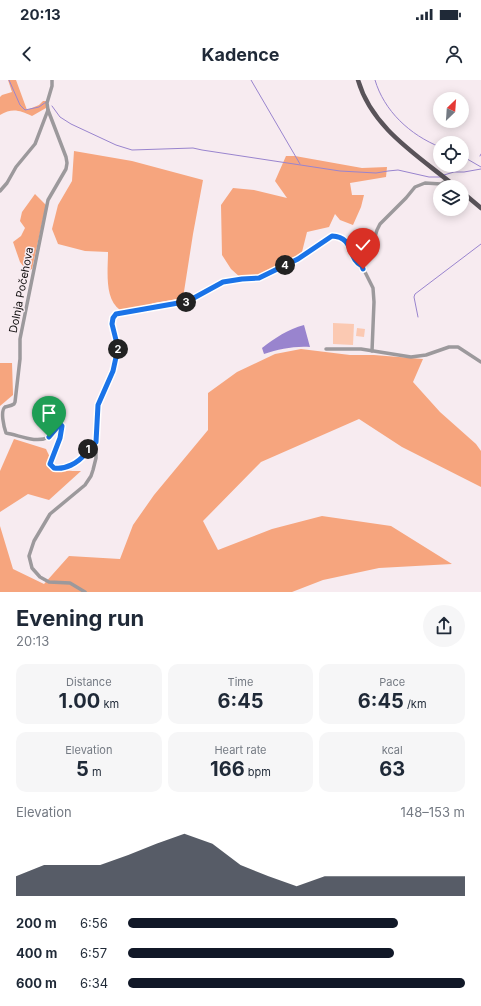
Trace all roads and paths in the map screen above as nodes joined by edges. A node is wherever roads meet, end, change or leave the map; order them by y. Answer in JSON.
{"nodes":[{"id":1,"x":52,"y":80,"type":"edge"},
{"id":2,"x":358,"y":80,"type":"edge"},
{"id":3,"x":48,"y":110,"type":"junction"},
{"id":4,"x":445,"y":178,"type":"junction"},
{"id":5,"x":447,"y":180,"type":"edge"},
{"id":6,"x":0,"y":191,"type":"edge"},
{"id":7,"x":469,"y":198,"type":"edge"},
{"id":8,"x":481,"y":208,"type":"edge"},
{"id":9,"x":362,"y":266,"type":"junction"},
{"id":10,"x":326,"y":349,"type":"dead end"},
{"id":11,"x":372,"y":351,"type":"junction"},
{"id":12,"x":481,"y":362,"type":"edge"},
{"id":13,"x":96,"y":442,"type":"junction"},
{"id":14,"x":85,"y":592,"type":"edge"}],
"edges":[{"from":1,"to":3,"type":"street"},
{"from":2,"to":4,"type":"main road"},
{"from":3,"to":6,"type":"street"},
{"from":3,"to":13,"type":"street","name":"Dolnja Počehova"},
{"from":4,"to":5,"type":"main road"},
{"from":4,"to":9,"type":"street"},
{"from":7,"to":8,"type":"main road"},
{"from":9,"to":11,"type":"street"},
{"from":9,"to":13,"type":"street"},
{"from":10,"to":11,"type":"street"},
{"from":11,"to":12,"type":"street"},
{"from":13,"to":14,"type":"street"}]}
